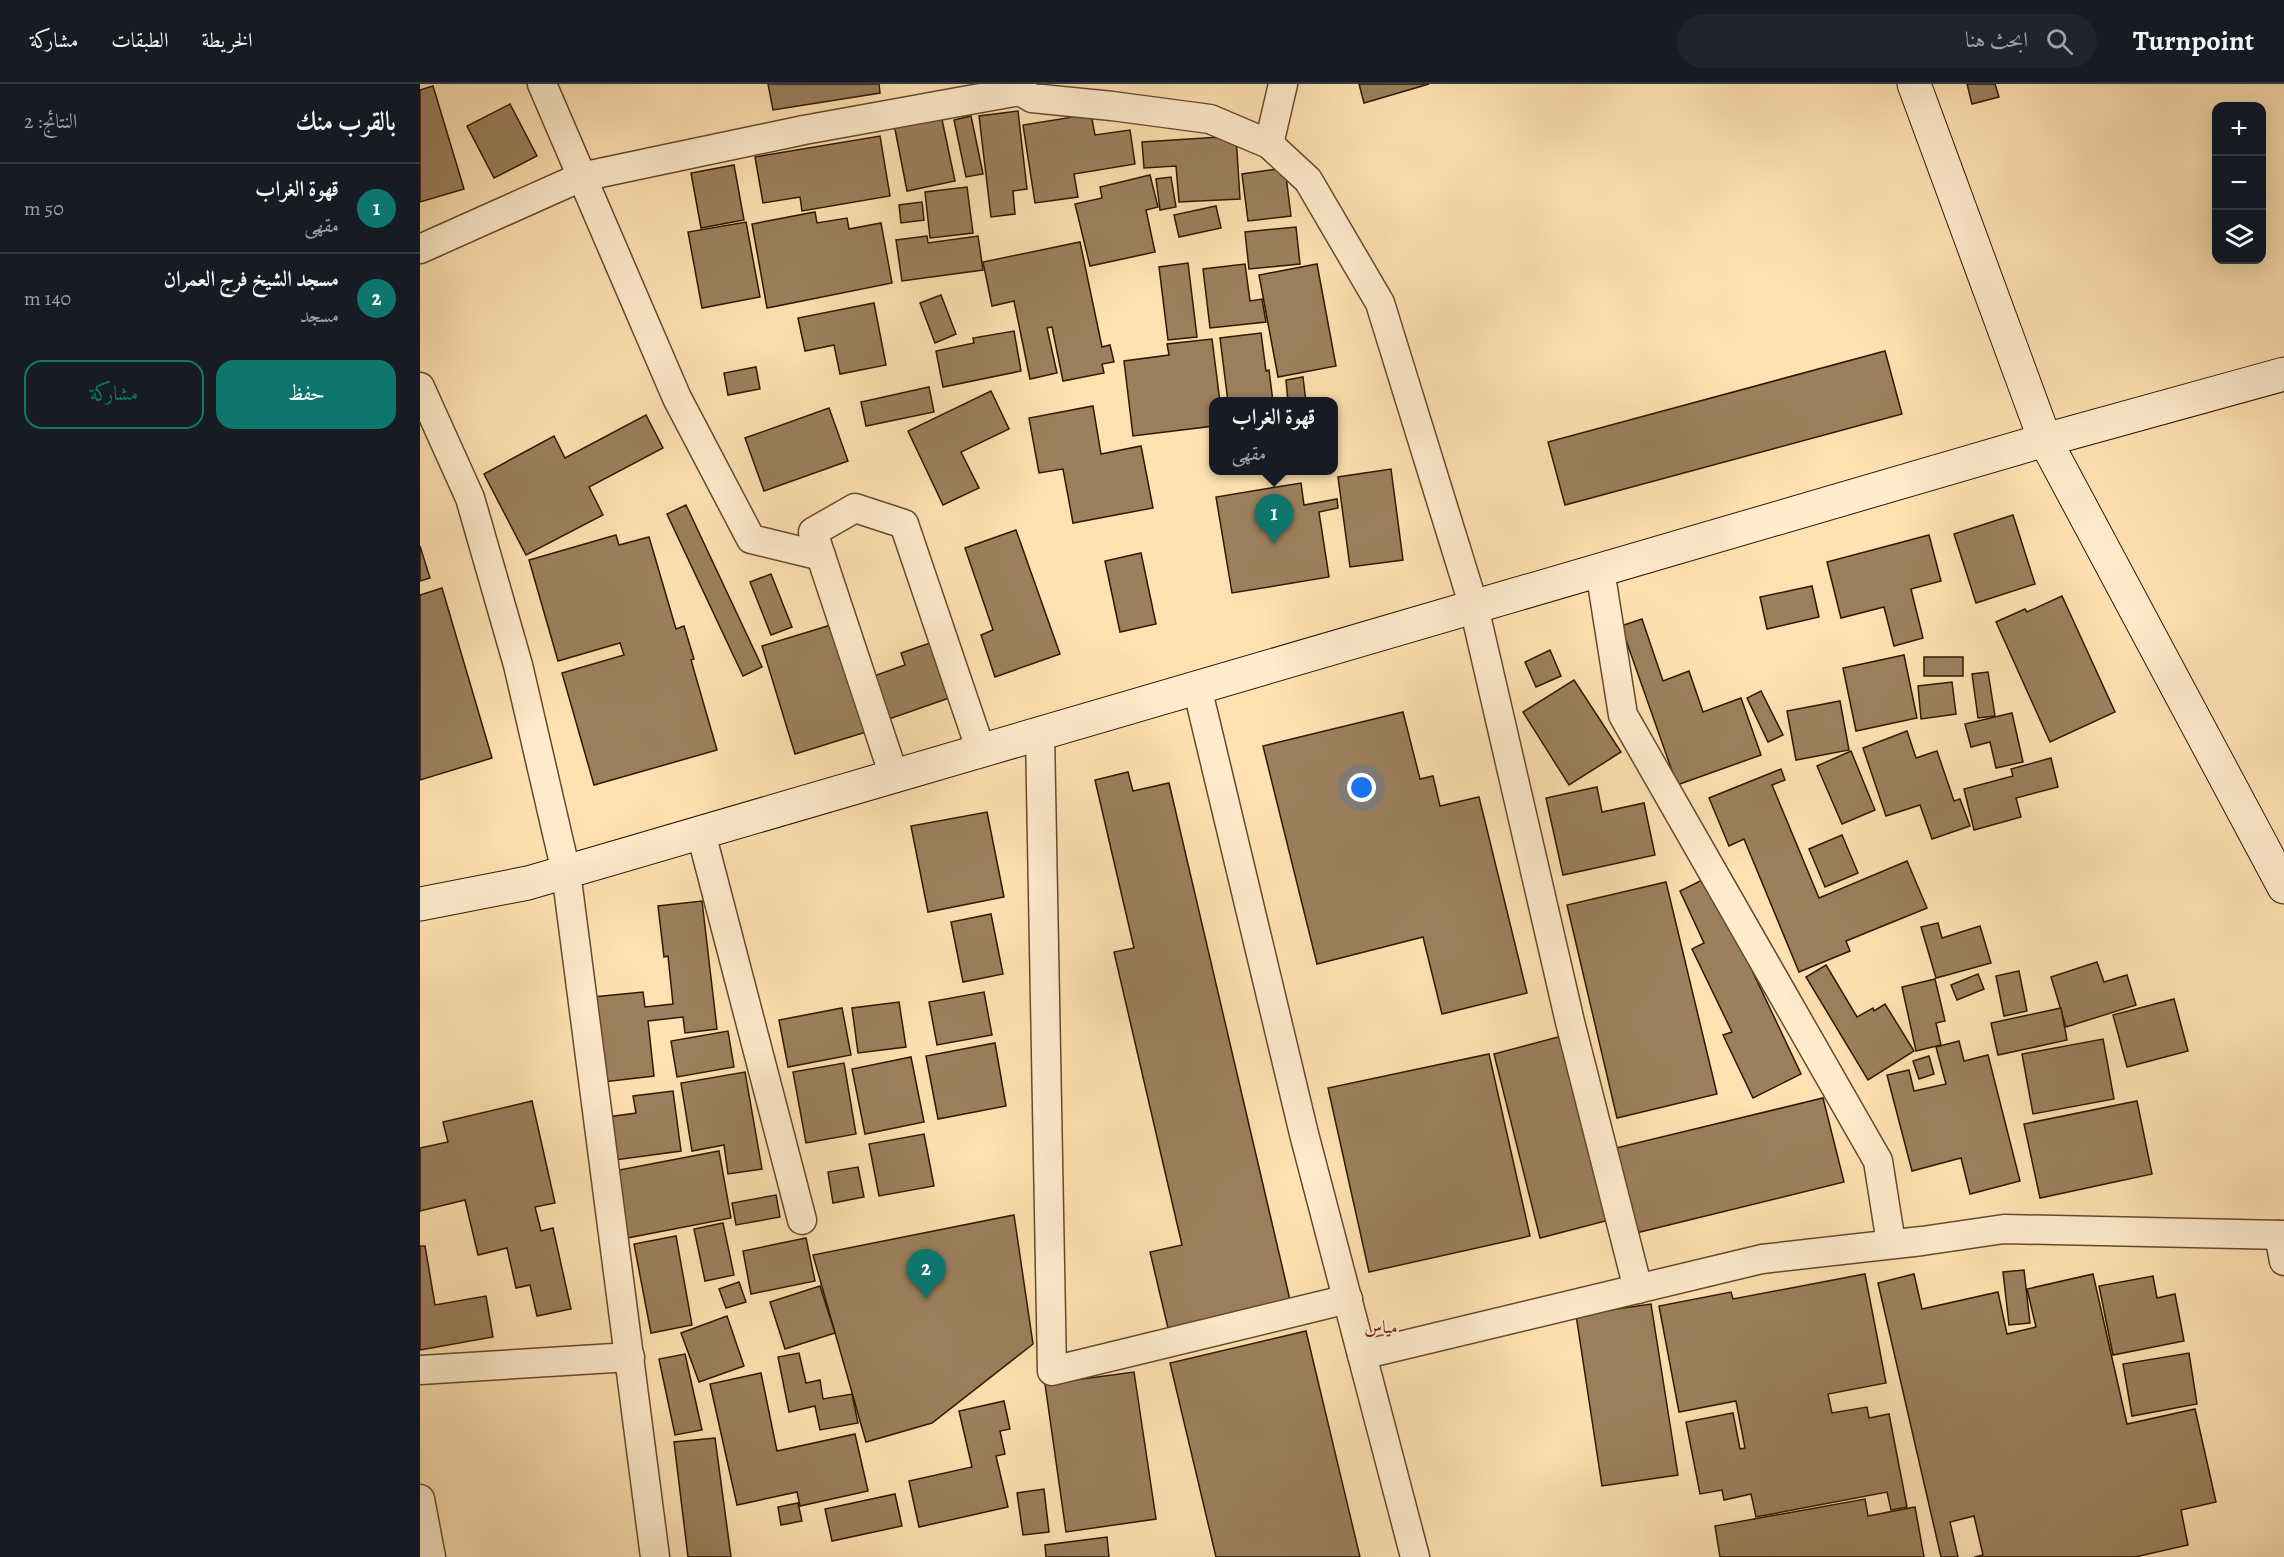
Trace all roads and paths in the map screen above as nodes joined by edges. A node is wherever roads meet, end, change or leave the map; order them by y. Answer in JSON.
{"nodes":[{"id":1,"x":542,"y":84,"type":"edge"},
{"id":2,"x":1283,"y":84,"type":"edge"},
{"id":3,"x":1914,"y":84,"type":"edge"},
{"id":4,"x":1013,"y":87,"type":"edge"},
{"id":5,"x":1269,"y":144,"type":"junction"},
{"id":6,"x":581,"y":177,"type":"junction"},
{"id":7,"x":420,"y":249,"type":"edge"},
{"id":8,"x":2284,"y":374,"type":"edge"},
{"id":9,"x":420,"y":387,"type":"edge"},
{"id":10,"x":2045,"y":440,"type":"junction"},
{"id":11,"x":821,"y":556,"type":"junction"},
{"id":12,"x":1600,"y":570,"type":"junction"},
{"id":13,"x":1474,"y":607,"type":"junction"},
{"id":14,"x":1197,"y":687,"type":"junction"},
{"id":15,"x":1040,"y":734,"type":"junction"},
{"id":16,"x":981,"y":751,"type":"junction"},
{"id":17,"x":894,"y":776,"type":"junction"},
{"id":18,"x":701,"y":832,"type":"junction"},
{"id":19,"x":566,"y":872,"type":"junction"},
{"id":20,"x":2284,"y":887,"type":"edge"},
{"id":21,"x":420,"y":904,"type":"edge"},
{"id":22,"x":802,"y":1220,"type":"dead end"},
{"id":23,"x":1891,"y":1243,"type":"junction"},
{"id":24,"x":2282,"y":1244,"type":"edge"},
{"id":25,"x":1638,"y":1289,"type":"junction"},
{"id":26,"x":1348,"y":1299,"type":"junction"},
{"id":27,"x":1362,"y":1355,"type":"junction"},
{"id":28,"x":630,"y":1357,"type":"junction"},
{"id":29,"x":420,"y":1370,"type":"edge"},
{"id":30,"x":420,"y":1499,"type":"edge"},
{"id":31,"x":431,"y":1557,"type":"edge"},
{"id":32,"x":655,"y":1557,"type":"edge"},
{"id":33,"x":1415,"y":1557,"type":"edge"}],
"edges":[{"from":1,"to":6,"type":"street"},
{"from":2,"to":5,"type":"street"},
{"from":3,"to":10,"type":"street"},
{"from":4,"to":5,"type":"street"},
{"from":4,"to":6,"type":"street"},
{"from":5,"to":13,"type":"street"},
{"from":6,"to":7,"type":"street"},
{"from":6,"to":11,"type":"street"},
{"from":8,"to":10,"type":"street"},
{"from":9,"to":19,"type":"street"},
{"from":10,"to":12,"type":"street"},
{"from":10,"to":20,"type":"street"},
{"from":11,"to":16,"type":"street"},
{"from":11,"to":17,"type":"street"},
{"from":12,"to":13,"type":"street"},
{"from":12,"to":23,"type":"street"},
{"from":13,"to":14,"type":"street"},
{"from":13,"to":25,"type":"street"},
{"from":14,"to":15,"type":"street"},
{"from":14,"to":26,"type":"street"},
{"from":15,"to":16,"type":"street"},
{"from":15,"to":26,"type":"street"},
{"from":16,"to":17,"type":"street"},
{"from":17,"to":18,"type":"street"},
{"from":18,"to":19,"type":"street"},
{"from":18,"to":22,"type":"street"},
{"from":19,"to":21,"type":"street"},
{"from":19,"to":28,"type":"street"},
{"from":23,"to":24,"type":"street"},
{"from":23,"to":25,"type":"street"},
{"from":25,"to":27,"type":"street"},
{"from":26,"to":27,"type":"street"},
{"from":27,"to":33,"type":"street"},
{"from":28,"to":29,"type":"street"},
{"from":28,"to":32,"type":"street"},
{"from":30,"to":31,"type":"street"}]}
